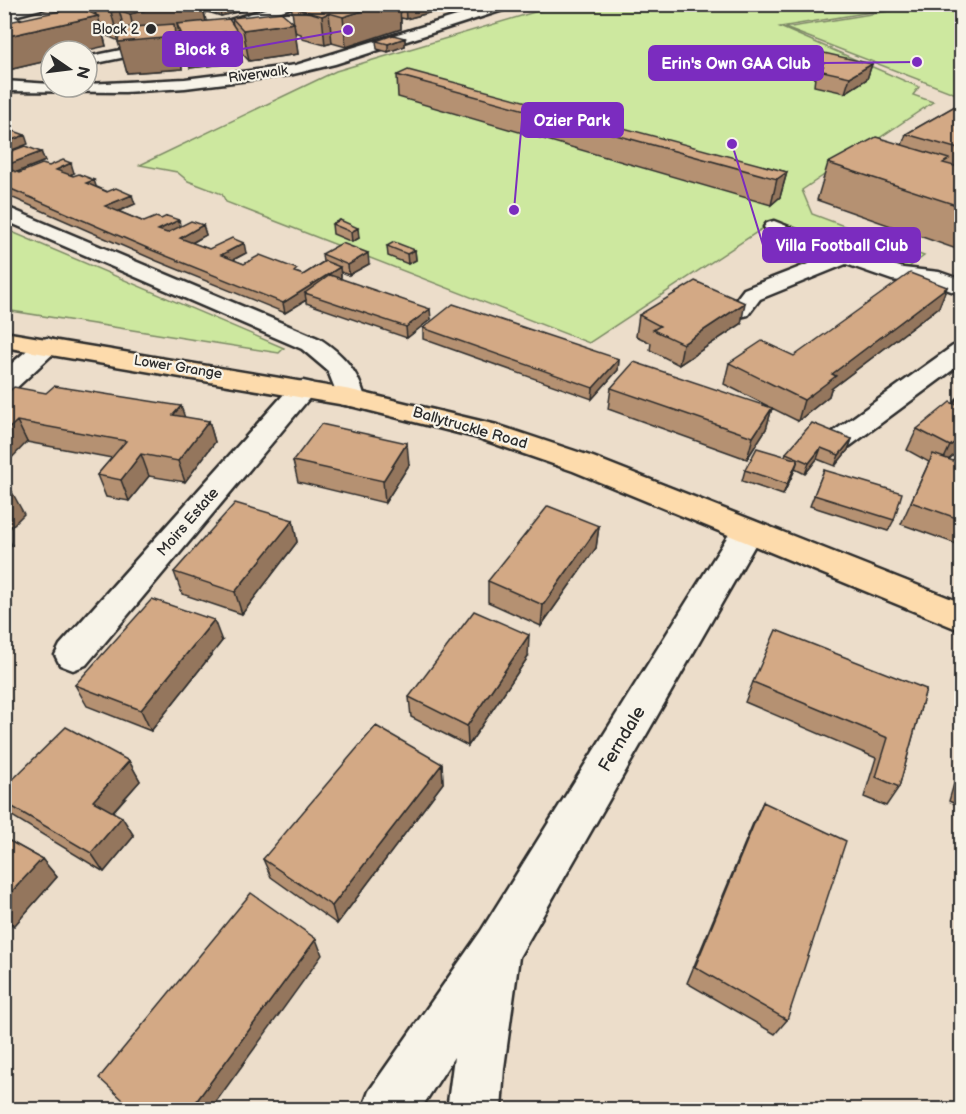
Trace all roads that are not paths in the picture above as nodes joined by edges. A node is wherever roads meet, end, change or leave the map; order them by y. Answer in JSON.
{"nodes":[{"id":1,"x":54,"y":4,"type":"edge"},
{"id":2,"x":121,"y":4,"type":"edge"},
{"id":3,"x":295,"y":4,"type":"edge"},
{"id":4,"x":516,"y":4,"type":"edge"},
{"id":5,"x":26,"y":28,"type":"junction"},
{"id":6,"x":209,"y":32,"type":"edge"},
{"id":7,"x":4,"y":34,"type":"edge"},
{"id":8,"x":179,"y":41,"type":"dead end"},
{"id":9,"x":99,"y":58,"type":"edge"},
{"id":10,"x":39,"y":79,"type":"edge"},
{"id":11,"x":4,"y":86,"type":"edge"},
{"id":12,"x":22,"y":87,"type":"junction"},
{"id":13,"x":4,"y":212,"type":"edge"},
{"id":14,"x":774,"y":227,"type":"dead end"},
{"id":15,"x":845,"y":256,"type":"junction"},
{"id":16,"x":962,"y":288,"type":"edge"},
{"id":17,"x":740,"y":310,"type":"edge"},
{"id":18,"x":4,"y":339,"type":"edge"},
{"id":19,"x":47,"y":346,"type":"junction"},
{"id":20,"x":962,"y":351,"type":"edge"},
{"id":21,"x":4,"y":385,"type":"edge"},
{"id":22,"x":303,"y":389,"type":"junction"},
{"id":23,"x":351,"y":398,"type":"junction"},
{"id":24,"x":840,"y":440,"type":"edge"},
{"id":25,"x":747,"y":531,"type":"junction"},
{"id":26,"x":962,"y":618,"type":"edge"},
{"id":27,"x":73,"y":655,"type":"dead end"},
{"id":28,"x":498,"y":948,"type":"junction"},
{"id":29,"x":387,"y":1110,"type":"edge"},
{"id":30,"x":474,"y":1110,"type":"edge"}],
"edges":[{"from":1,"to":5,"type":"street"},
{"from":2,"to":5,"type":"main road"},
{"from":3,"to":6,"type":"street"},
{"from":4,"to":12,"type":"street","name":"Riverwalk"},
{"from":5,"to":7,"type":"main road"},
{"from":8,"to":9,"type":"street"},
{"from":10,"to":12,"type":"street"},
{"from":11,"to":12,"type":"street","name":"Riverwalk"},
{"from":13,"to":23,"type":"street"},
{"from":14,"to":15,"type":"street"},
{"from":15,"to":16,"type":"street"},
{"from":15,"to":17,"type":"street"},
{"from":18,"to":19,"type":"main road","name":"Lower Grange"},
{"from":19,"to":21,"type":"street"},
{"from":19,"to":22,"type":"main road","name":"Lower Grange"},
{"from":20,"to":24,"type":"street"},
{"from":22,"to":23,"type":"main road","name":"Lower Grange"},
{"from":22,"to":27,"type":"street","name":"Moirs Estate"},
{"from":23,"to":25,"type":"main road","name":"Ballytruckle Road"},
{"from":25,"to":26,"type":"main road","name":"Ballytruckle Road"},
{"from":25,"to":28,"type":"street","name":"Ferndale"},
{"from":28,"to":29,"type":"street","name":"Ferndale"},
{"from":28,"to":30,"type":"street","name":"Ferndale"}]}
